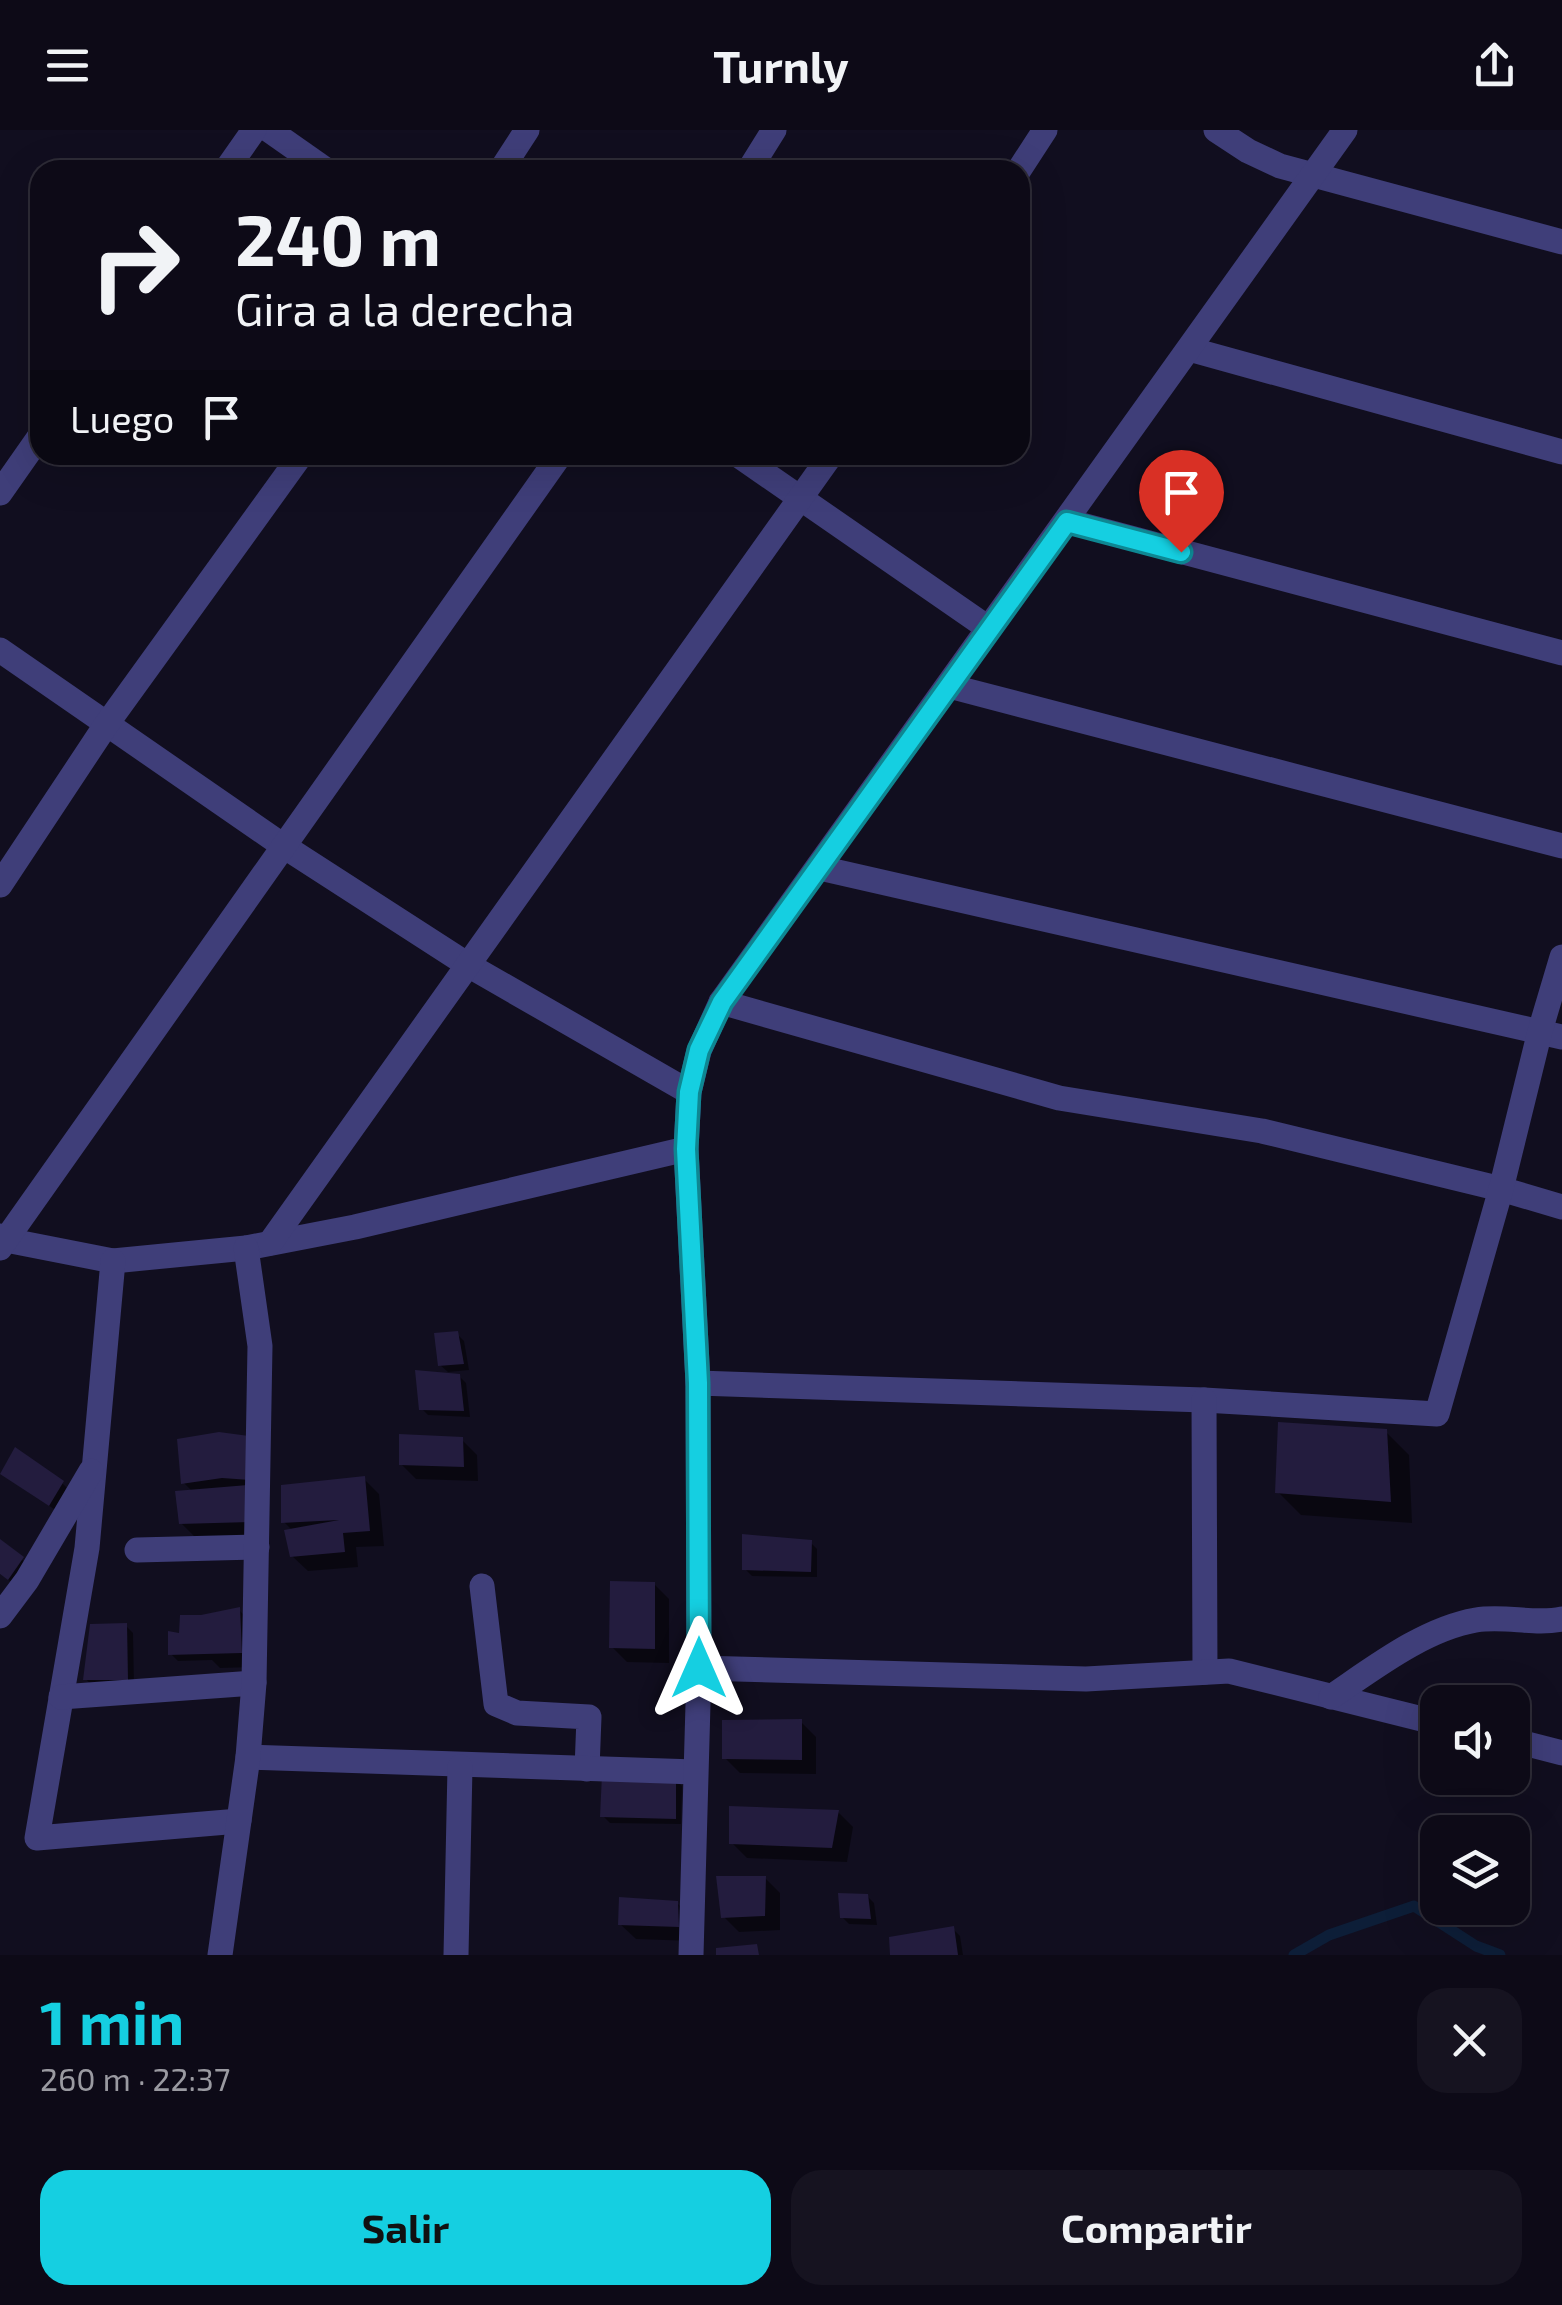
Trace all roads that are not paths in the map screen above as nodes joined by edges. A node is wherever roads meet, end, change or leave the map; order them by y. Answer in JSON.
{"nodes":[{"id":1,"x":254,"y":130,"type":"edge"},
{"id":2,"x":268,"y":130,"type":"edge"},
{"id":3,"x":526,"y":130,"type":"edge"},
{"id":4,"x":774,"y":130,"type":"edge"},
{"id":5,"x":1045,"y":130,"type":"edge"},
{"id":6,"x":1216,"y":130,"type":"edge"},
{"id":7,"x":1345,"y":130,"type":"edge"},
{"id":8,"x":233,"y":160,"type":"edge"},
{"id":9,"x":312,"y":160,"type":"edge"},
{"id":10,"x":507,"y":160,"type":"edge"},
{"id":11,"x":754,"y":160,"type":"edge"},
{"id":12,"x":1026,"y":160,"type":"edge"},
{"id":13,"x":1315,"y":174,"type":"junction"},
{"id":14,"x":1562,"y":242,"type":"edge"},
{"id":15,"x":1189,"y":349,"type":"junction"},
{"id":16,"x":30,"y":450,"type":"edge"},
{"id":17,"x":1562,"y":452,"type":"edge"},
{"id":18,"x":294,"y":465,"type":"edge"},
{"id":19,"x":553,"y":465,"type":"edge"},
{"id":20,"x":753,"y":465,"type":"edge"},
{"id":21,"x":824,"y":465,"type":"edge"},
{"id":22,"x":0,"y":492,"type":"edge"},
{"id":23,"x":802,"y":499,"type":"junction"},
{"id":24,"x":1067,"y":522,"type":"junction"},
{"id":25,"x":988,"y":628,"type":"junction"},
{"id":26,"x":0,"y":650,"type":"edge"},
{"id":27,"x":1562,"y":654,"type":"edge"},
{"id":28,"x":949,"y":686,"type":"junction"},
{"id":29,"x":106,"y":725,"type":"junction"},
{"id":30,"x":282,"y":846,"type":"junction"},
{"id":31,"x":1562,"y":846,"type":"edge"},
{"id":32,"x":820,"y":868,"type":"junction"},
{"id":33,"x":0,"y":885,"type":"edge"},
{"id":34,"x":1562,"y":956,"type":"edge"},
{"id":35,"x":468,"y":965,"type":"junction"},
{"id":36,"x":722,"y":1002,"type":"junction"},
{"id":37,"x":1551,"y":1034,"type":"edge"},
{"id":38,"x":689,"y":1092,"type":"junction"},
{"id":39,"x":686,"y":1149,"type":"junction"},
{"id":40,"x":1501,"y":1189,"type":"junction"},
{"id":41,"x":1562,"y":1208,"type":"edge"},
{"id":42,"x":2,"y":1242,"type":"edge"},
{"id":43,"x":258,"y":1246,"type":"junction"},
{"id":44,"x":113,"y":1260,"type":"junction"},
{"id":45,"x":698,"y":1383,"type":"junction"},
{"id":46,"x":1204,"y":1400,"type":"junction"},
{"id":47,"x":96,"y":1462,"type":"junction"},
{"id":48,"x":257,"y":1547,"type":"junction"},
{"id":49,"x":137,"y":1550,"type":"dead end"},
{"id":50,"x":482,"y":1586,"type":"dead end"},
{"id":51,"x":0,"y":1616,"type":"edge"},
{"id":52,"x":1562,"y":1618,"type":"edge"},
{"id":53,"x":699,"y":1668,"type":"junction"},
{"id":54,"x":1205,"y":1672,"type":"junction"},
{"id":55,"x":254,"y":1683,"type":"junction"},
{"id":56,"x":1331,"y":1697,"type":"junction"},
{"id":57,"x":62,"y":1698,"type":"junction"},
{"id":58,"x":1420,"y":1719,"type":"edge"},
{"id":59,"x":1530,"y":1745,"type":"edge"},
{"id":60,"x":1562,"y":1753,"type":"edge"},
{"id":61,"x":248,"y":1758,"type":"junction"},
{"id":62,"x":460,"y":1766,"type":"junction"},
{"id":63,"x":588,"y":1769,"type":"junction"},
{"id":64,"x":694,"y":1772,"type":"junction"},
{"id":65,"x":239,"y":1821,"type":"junction"},
{"id":66,"x":220,"y":1955,"type":"edge"},
{"id":67,"x":456,"y":1955,"type":"edge"},
{"id":68,"x":691,"y":1955,"type":"edge"}],
"edges":[{"from":1,"to":8,"type":"street"},
{"from":2,"to":9,"type":"street"},
{"from":3,"to":10,"type":"street"},
{"from":4,"to":11,"type":"street"},
{"from":5,"to":12,"type":"street"},
{"from":6,"to":13,"type":"street"},
{"from":7,"to":13,"type":"street"},
{"from":13,"to":14,"type":"street"},
{"from":13,"to":15,"type":"street"},
{"from":15,"to":17,"type":"street"},
{"from":15,"to":24,"type":"street"},
{"from":16,"to":22,"type":"street"},
{"from":18,"to":29,"type":"street"},
{"from":19,"to":30,"type":"street"},
{"from":20,"to":23,"type":"street"},
{"from":21,"to":23,"type":"street"},
{"from":23,"to":25,"type":"street"},
{"from":23,"to":35,"type":"street"},
{"from":24,"to":25,"type":"street"},
{"from":24,"to":27,"type":"street"},
{"from":25,"to":28,"type":"street"},
{"from":26,"to":29,"type":"street"},
{"from":28,"to":31,"type":"street"},
{"from":28,"to":32,"type":"street"},
{"from":29,"to":30,"type":"street"},
{"from":29,"to":33,"type":"street"},
{"from":30,"to":35,"type":"street"},
{"from":30,"to":42,"type":"street"},
{"from":32,"to":36,"type":"street"},
{"from":32,"to":37,"type":"street"},
{"from":34,"to":37,"type":"street"},
{"from":35,"to":38,"type":"street"},
{"from":35,"to":43,"type":"street"},
{"from":36,"to":38,"type":"street"},
{"from":36,"to":40,"type":"street"},
{"from":37,"to":40,"type":"street"},
{"from":38,"to":39,"type":"street"},
{"from":39,"to":43,"type":"street"},
{"from":39,"to":45,"type":"street"},
{"from":40,"to":41,"type":"street"},
{"from":40,"to":46,"type":"street"},
{"from":42,"to":44,"type":"street"},
{"from":43,"to":44,"type":"street"},
{"from":43,"to":48,"type":"street"},
{"from":44,"to":47,"type":"street"},
{"from":45,"to":46,"type":"street"},
{"from":45,"to":53,"type":"street"},
{"from":46,"to":54,"type":"street"},
{"from":47,"to":51,"type":"street"},
{"from":47,"to":57,"type":"street"},
{"from":48,"to":49,"type":"street"},
{"from":48,"to":55,"type":"street"},
{"from":50,"to":63,"type":"street"},
{"from":52,"to":56,"type":"street"},
{"from":53,"to":54,"type":"street"},
{"from":53,"to":64,"type":"street"},
{"from":54,"to":56,"type":"street"},
{"from":55,"to":57,"type":"street"},
{"from":55,"to":61,"type":"street"},
{"from":56,"to":58,"type":"street"},
{"from":57,"to":65,"type":"street"},
{"from":59,"to":60,"type":"street"},
{"from":61,"to":62,"type":"street"},
{"from":61,"to":65,"type":"street"},
{"from":62,"to":63,"type":"street"},
{"from":62,"to":67,"type":"street"},
{"from":63,"to":64,"type":"street"},
{"from":64,"to":68,"type":"street"},
{"from":65,"to":66,"type":"street"}]}
